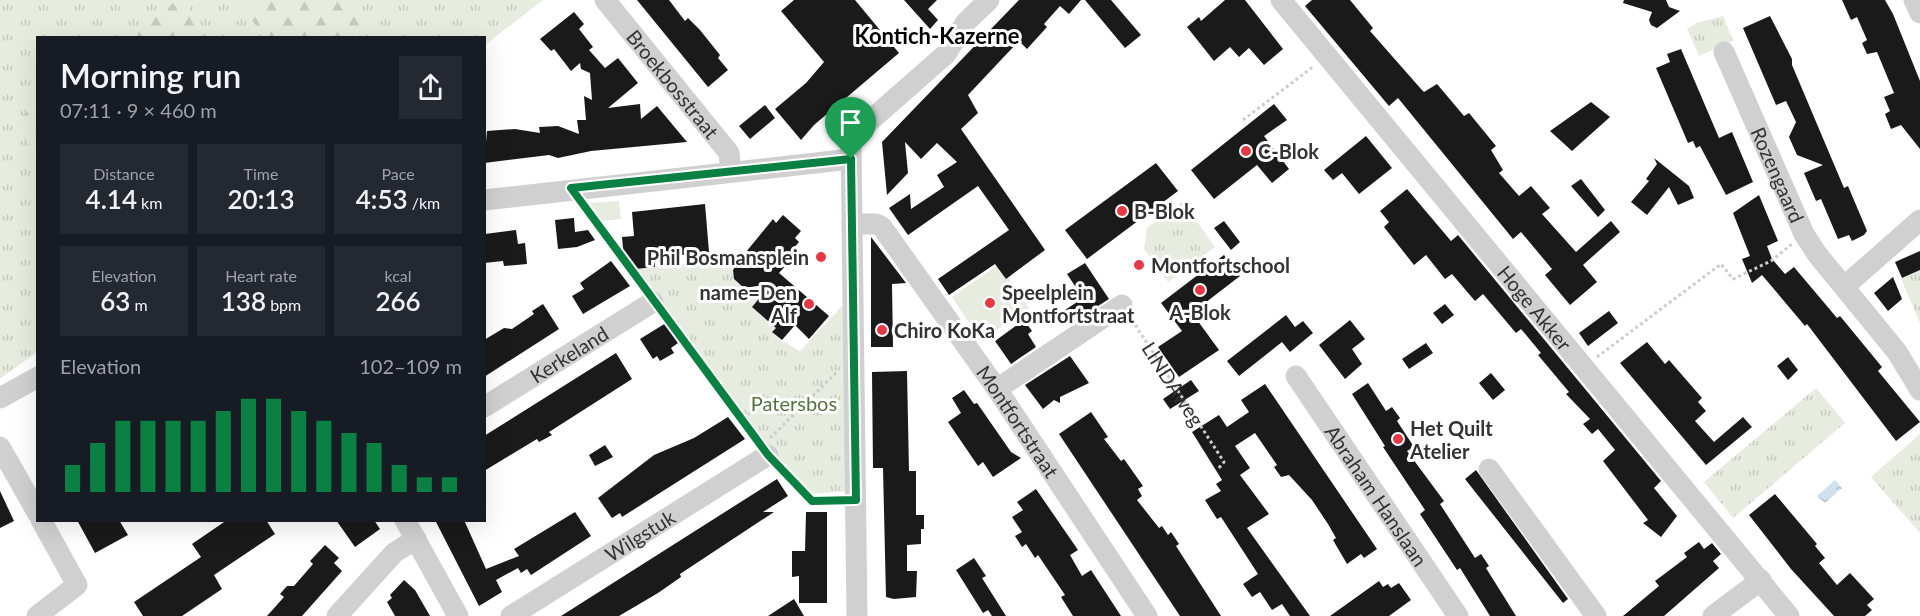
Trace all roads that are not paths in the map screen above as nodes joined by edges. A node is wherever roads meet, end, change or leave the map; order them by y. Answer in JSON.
{"nodes":[{"id":1,"x":605,"y":0,"type":"edge"},
{"id":2,"x":989,"y":0,"type":"edge"},
{"id":3,"x":1281,"y":0,"type":"edge"},
{"id":4,"x":1914,"y":0,"type":"edge"},
{"id":5,"x":1920,"y":13,"type":"edge"},
{"id":6,"x":1724,"y":52,"type":"dead end"},
{"id":7,"x":851,"y":159,"type":"junction"},
{"id":8,"x":731,"y":172,"type":"junction"},
{"id":9,"x":486,"y":200,"type":"edge"},
{"id":10,"x":1920,"y":220,"type":"edge"},
{"id":11,"x":852,"y":224,"type":"junction"},
{"id":12,"x":1845,"y":286,"type":"junction"},
{"id":13,"x":653,"y":302,"type":"road end"},
{"id":14,"x":1122,"y":305,"type":"road end"},
{"id":15,"x":1296,"y":376,"type":"dead end"},
{"id":16,"x":36,"y":378,"type":"edge"},
{"id":17,"x":998,"y":389,"type":"junction"},
{"id":18,"x":1920,"y":390,"type":"edge"},
{"id":19,"x":0,"y":398,"type":"edge"},
{"id":20,"x":486,"y":405,"type":"edge"},
{"id":21,"x":0,"y":447,"type":"edge"},
{"id":22,"x":768,"y":455,"type":"road end"},
{"id":23,"x":1489,"y":469,"type":"dead end"},
{"id":24,"x":36,"y":510,"type":"edge"},
{"id":25,"x":42,"y":522,"type":"edge"},
{"id":26,"x":406,"y":522,"type":"edge"},
{"id":27,"x":416,"y":539,"type":"junction"},
{"id":28,"x":1761,"y":580,"type":"junction"},
{"id":29,"x":36,"y":616,"type":"edge"},
{"id":30,"x":337,"y":616,"type":"edge"},
{"id":31,"x":458,"y":616,"type":"edge"},
{"id":32,"x":511,"y":616,"type":"edge"},
{"id":33,"x":857,"y":616,"type":"edge"},
{"id":34,"x":1147,"y":616,"type":"edge"},
{"id":35,"x":1457,"y":616,"type":"edge"},
{"id":36,"x":1596,"y":616,"type":"edge"},
{"id":37,"x":1713,"y":616,"type":"edge"},
{"id":38,"x":1789,"y":616,"type":"edge"}],
"edges":[{"from":1,"to":8,"type":"street","name":"Broekbosstraat"},
{"from":2,"to":7,"type":"street"},
{"from":3,"to":28,"type":"street","name":"Hoge Akker"},
{"from":4,"to":5,"type":"street"},
{"from":6,"to":12,"type":"street","name":"Rozengaard"},
{"from":7,"to":8,"type":"street"},
{"from":7,"to":11,"type":"street"},
{"from":8,"to":9,"type":"street"},
{"from":10,"to":12,"type":"street"},
{"from":11,"to":17,"type":"street","name":"Montfortstraat"},
{"from":11,"to":33,"type":"street"},
{"from":12,"to":18,"type":"street","name":"Rozengaard"},
{"from":13,"to":20,"type":"street","name":"Kerkeland"},
{"from":14,"to":17,"type":"street"},
{"from":15,"to":35,"type":"street","name":"Abraham Hanslaan"},
{"from":16,"to":19,"type":"street"},
{"from":17,"to":34,"type":"street","name":"Montfortstraat"},
{"from":21,"to":24,"type":"street"},
{"from":22,"to":32,"type":"street","name":"Wilgstuk"},
{"from":23,"to":36,"type":"street"},
{"from":25,"to":29,"type":"street"},
{"from":26,"to":27,"type":"street"},
{"from":27,"to":30,"type":"street"},
{"from":27,"to":31,"type":"street"},
{"from":28,"to":37,"type":"street"},
{"from":28,"to":38,"type":"street","name":"Hoge Akker"}]}
